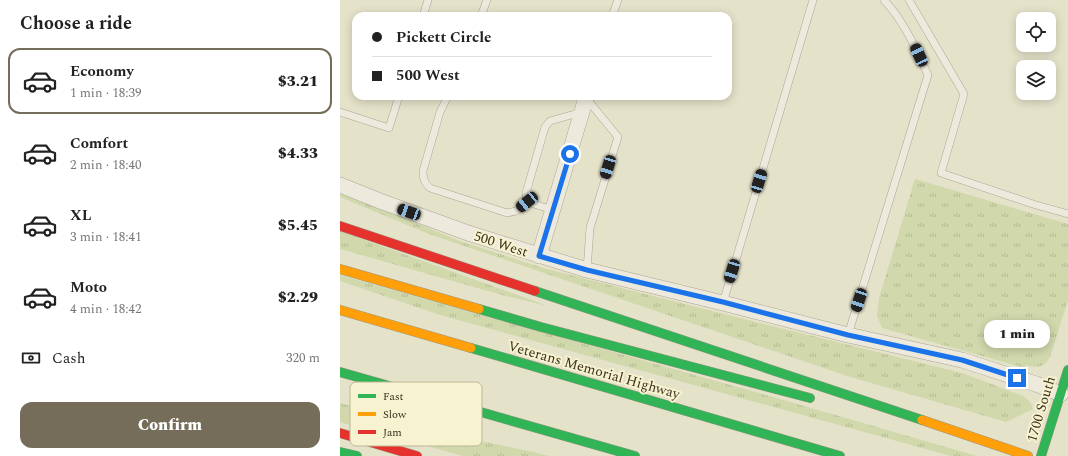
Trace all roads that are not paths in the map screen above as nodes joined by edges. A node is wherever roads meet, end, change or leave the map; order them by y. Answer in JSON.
{"nodes":[{"id":1,"x":428,"y":0,"type":"edge"},
{"id":2,"x":486,"y":0,"type":"edge"},
{"id":3,"x":618,"y":0,"type":"edge"},
{"id":4,"x":813,"y":0,"type":"edge"},
{"id":5,"x":884,"y":0,"type":"edge"},
{"id":6,"x":909,"y":0,"type":"edge"},
{"id":7,"x":424,"y":12,"type":"edge"},
{"id":8,"x":482,"y":12,"type":"edge"},
{"id":9,"x":614,"y":12,"type":"edge"},
{"id":10,"x":398,"y":100,"type":"edge"},
{"id":11,"x":446,"y":100,"type":"edge"},
{"id":12,"x":585,"y":101,"type":"edge"},
{"id":13,"x":340,"y":112,"type":"edge"},
{"id":14,"x":340,"y":185,"type":"edge"},
{"id":15,"x":527,"y":202,"type":"junction"},
{"id":16,"x":553,"y":210,"type":"junction"},
{"id":17,"x":1068,"y":214,"type":"edge"},
{"id":18,"x":340,"y":220,"type":"edge"},
{"id":19,"x":340,"y":226,"type":"edge"},
{"id":20,"x":422,"y":253,"type":"junction"},
{"id":21,"x":539,"y":256,"type":"junction"},
{"id":22,"x":340,"y":269,"type":"edge"},
{"id":23,"x":587,"y":270,"type":"junction"},
{"id":24,"x":723,"y":302,"type":"junction"},
{"id":25,"x":340,"y":310,"type":"edge"},
{"id":26,"x":848,"y":335,"type":"junction"},
{"id":27,"x":1068,"y":370,"type":"edge"},
{"id":28,"x":340,"y":372,"type":"edge"},
{"id":29,"x":375,"y":382,"type":"edge"},
{"id":30,"x":1061,"y":394,"type":"junction"},
{"id":31,"x":818,"y":400,"type":"dead end"},
{"id":32,"x":482,"y":412,"type":"edge"},
{"id":33,"x":1062,"y":413,"type":"edge"},
{"id":34,"x":887,"y":418,"type":"dead end"},
{"id":35,"x":482,"y":419,"type":"edge"},
{"id":36,"x":340,"y":433,"type":"edge"},
{"id":37,"x":350,"y":436,"type":"edge"},
{"id":38,"x":586,"y":442,"type":"junction"},
{"id":39,"x":384,"y":446,"type":"edge"},
{"id":40,"x":1010,"y":450,"type":"junction"},
{"id":41,"x":340,"y":452,"type":"edge"},
{"id":42,"x":357,"y":456,"type":"edge"},
{"id":43,"x":417,"y":456,"type":"edge"},
{"id":44,"x":635,"y":456,"type":"edge"},
{"id":45,"x":840,"y":456,"type":"edge"},
{"id":46,"x":1028,"y":456,"type":"edge"},
{"id":47,"x":1041,"y":456,"type":"edge"}],
"edges":[{"from":1,"to":7,"type":"lane"},
{"from":2,"to":8,"type":"lane"},
{"from":3,"to":9,"type":"lane"},
{"from":4,"to":24,"type":"lane"},
{"from":5,"to":26,"type":"lane"},
{"from":6,"to":17,"type":"lane"},
{"from":10,"to":13,"type":"lane"},
{"from":11,"to":15,"type":"lane"},
{"from":12,"to":15,"type":"lane"},
{"from":12,"to":16,"type":"street"},
{"from":12,"to":23,"type":"lane"},
{"from":14,"to":21,"type":"street","name":"500 West"},
{"from":15,"to":16,"type":"lane"},
{"from":16,"to":21,"type":"street"},
{"from":18,"to":20,"type":"main road"},
{"from":19,"to":20,"type":"main road"},
{"from":20,"to":40,"type":"main road"},
{"from":21,"to":23,"type":"street","name":"500 West"},
{"from":22,"to":31,"type":"main road"},
{"from":23,"to":24,"type":"street","name":"500 West"},
{"from":24,"to":26,"type":"street","name":"500 West"},
{"from":25,"to":45,"type":"main road","name":"Veterans Memorial Highway"},
{"from":26,"to":30,"type":"street","name":"500 West"},
{"from":27,"to":30,"type":"main road","name":"1700 South"},
{"from":28,"to":29,"type":"main road"},
{"from":30,"to":33,"type":"main road","name":"1700 South"},
{"from":32,"to":38,"type":"main road"},
{"from":33,"to":47,"type":"main road","name":"1700 South"},
{"from":34,"to":40,"type":"main road"},
{"from":35,"to":38,"type":"main road"},
{"from":36,"to":37,"type":"main road"},
{"from":38,"to":44,"type":"main road"},
{"from":39,"to":43,"type":"main road"},
{"from":40,"to":46,"type":"main road"},
{"from":41,"to":42,"type":"main road"}]}
